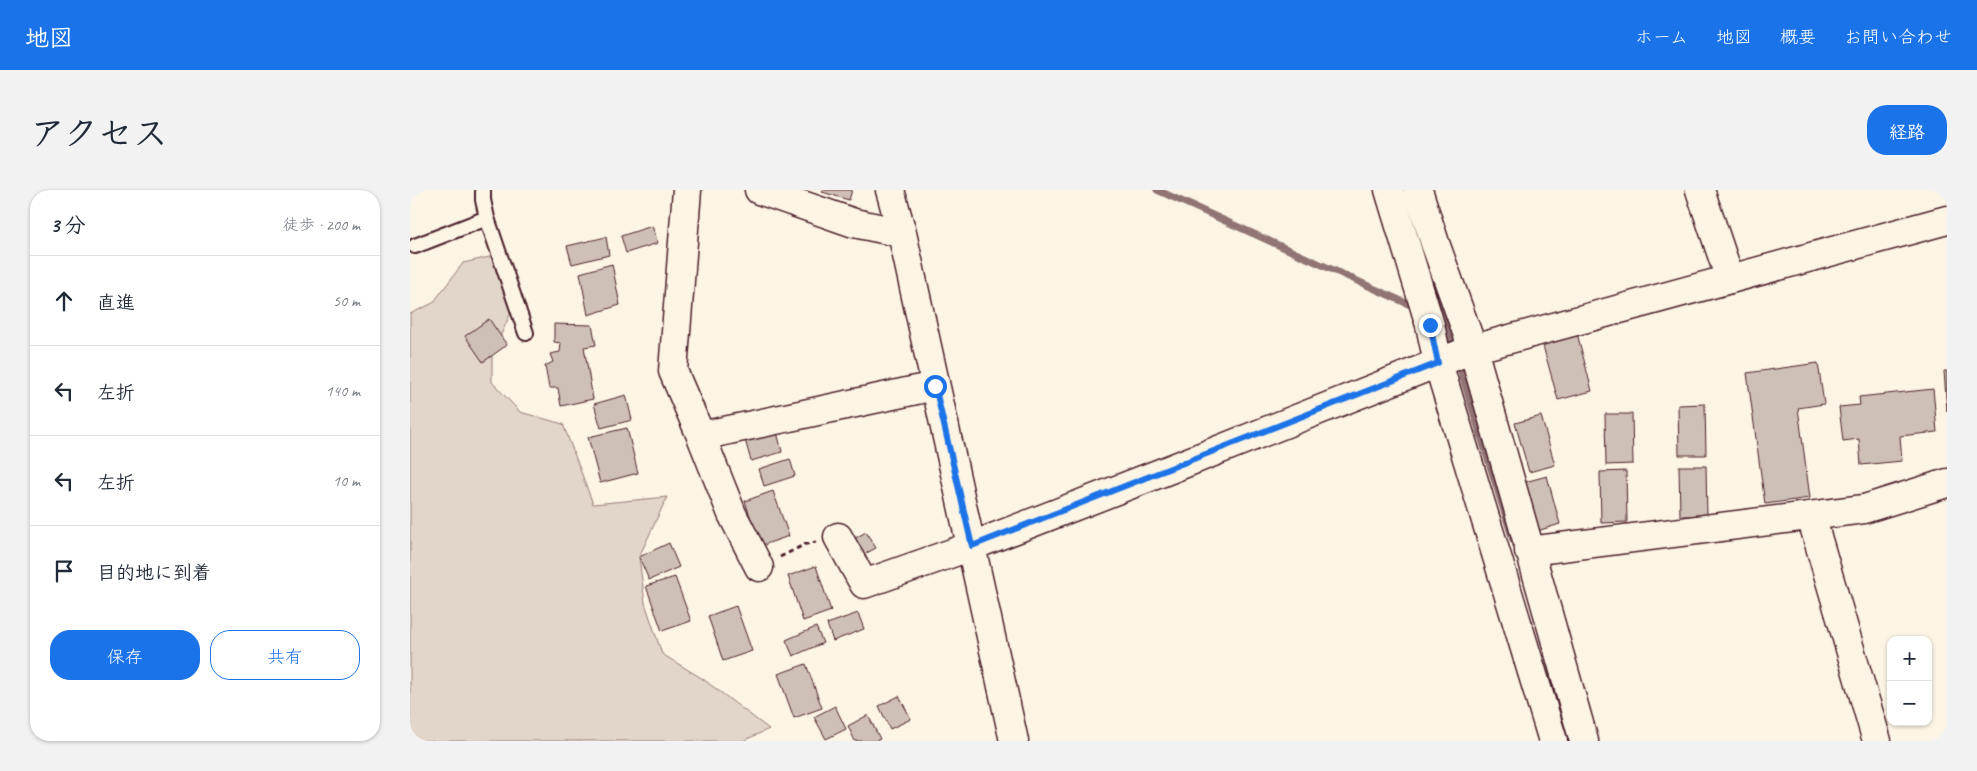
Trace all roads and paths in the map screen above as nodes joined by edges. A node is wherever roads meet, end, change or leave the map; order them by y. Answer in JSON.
{"nodes":[{"id":1,"x":483,"y":190,"type":"edge"},
{"id":2,"x":687,"y":190,"type":"edge"},
{"id":3,"x":759,"y":190,"type":"edge"},
{"id":4,"x":890,"y":190,"type":"edge"},
{"id":5,"x":1389,"y":190,"type":"edge"},
{"id":6,"x":1418,"y":190,"type":"edge"},
{"id":7,"x":1700,"y":190,"type":"edge"},
{"id":8,"x":487,"y":218,"type":"junction"},
{"id":9,"x":1947,"y":220,"type":"edge"},
{"id":10,"x":902,"y":233,"type":"junction"},
{"id":11,"x":415,"y":246,"type":"dead end"},
{"id":12,"x":1730,"y":279,"type":"junction"},
{"id":13,"x":526,"y":333,"type":"dead end"},
{"id":14,"x":1455,"y":356,"type":"junction"},
{"id":15,"x":935,"y":386,"type":"junction"},
{"id":16,"x":701,"y":436,"type":"junction"},
{"id":17,"x":1947,"y":483,"type":"edge"},
{"id":18,"x":1811,"y":516,"type":"junction"},
{"id":19,"x":838,"y":537,"type":"joint"},
{"id":20,"x":972,"y":546,"type":"junction"},
{"id":21,"x":1529,"y":551,"type":"junction"},
{"id":22,"x":759,"y":567,"type":"joint"},
{"id":23,"x":1014,"y":741,"type":"edge"},
{"id":24,"x":1553,"y":741,"type":"edge"},
{"id":25,"x":1584,"y":741,"type":"edge"},
{"id":26,"x":1877,"y":741,"type":"edge"}],
"edges":[{"from":1,"to":8,"type":"lane"},
{"from":2,"to":16,"type":"street"},
{"from":3,"to":10,"type":"street"},
{"from":4,"to":10,"type":"street"},
{"from":5,"to":14,"type":"street"},
{"from":6,"to":14,"type":"street"},
{"from":7,"to":12,"type":"street"},
{"from":8,"to":11,"type":"lane"},
{"from":8,"to":13,"type":"lane"},
{"from":9,"to":12,"type":"street"},
{"from":10,"to":15,"type":"street"},
{"from":12,"to":14,"type":"street"},
{"from":14,"to":20,"type":"street"},
{"from":14,"to":21,"type":"street"},
{"from":14,"to":24,"type":"street"},
{"from":15,"to":16,"type":"street"},
{"from":15,"to":20,"type":"street"},
{"from":16,"to":22,"type":"street"},
{"from":17,"to":18,"type":"street"},
{"from":18,"to":21,"type":"street"},
{"from":18,"to":26,"type":"street"},
{"from":19,"to":20,"type":"street"},
{"from":19,"to":22,"type":"path"},
{"from":20,"to":23,"type":"street"},
{"from":21,"to":25,"type":"street"}]}
